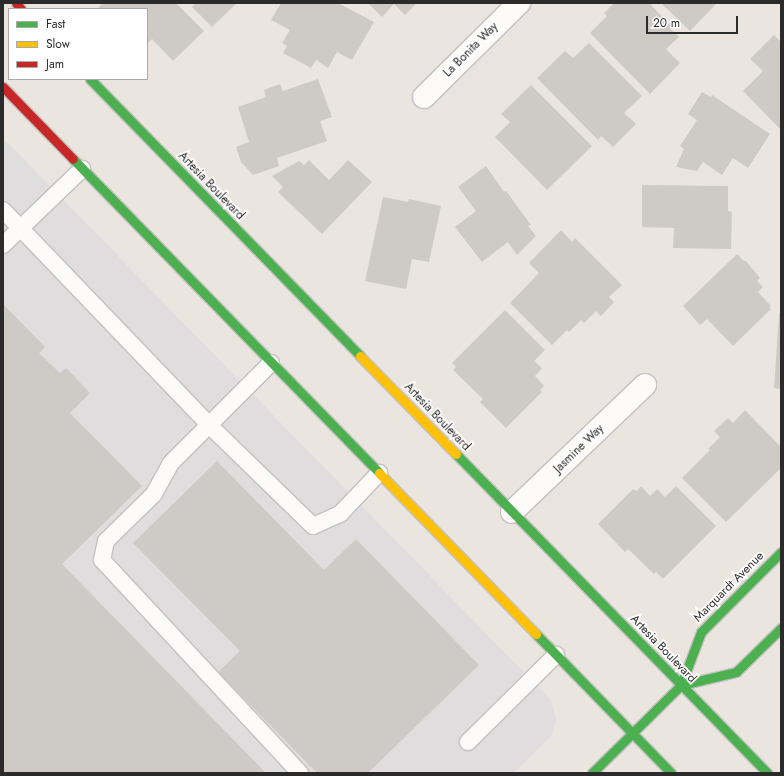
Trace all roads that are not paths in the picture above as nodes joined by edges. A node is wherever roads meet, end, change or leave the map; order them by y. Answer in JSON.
{"nodes":[{"id":1,"x":7,"y":3,"type":"edge"},
{"id":2,"x":519,"y":3,"type":"edge"},
{"id":3,"x":3,"y":7,"type":"edge"},
{"id":4,"x":91,"y":80,"type":"edge"},
{"id":5,"x":3,"y":87,"type":"edge"},
{"id":6,"x":424,"y":97,"type":"dead end"},
{"id":7,"x":82,"y":169,"type":"junction"},
{"id":8,"x":3,"y":210,"type":"edge"},
{"id":9,"x":20,"y":229,"type":"junction"},
{"id":10,"x":3,"y":245,"type":"edge"},
{"id":11,"x":271,"y":363,"type":"junction"},
{"id":12,"x":645,"y":385,"type":"dead end"},
{"id":13,"x":210,"y":425,"type":"junction"},
{"id":14,"x":379,"y":473,"type":"junction"},
{"id":15,"x":512,"y":512,"type":"junction"},
{"id":16,"x":781,"y":552,"type":"edge"},
{"id":17,"x":781,"y":628,"type":"edge"},
{"id":18,"x":556,"y":655,"type":"junction"},
{"id":19,"x":681,"y":685,"type":"junction"},
{"id":20,"x":632,"y":733,"type":"junction"},
{"id":21,"x":468,"y":742,"type":"dead end"},
{"id":22,"x":300,"y":773,"type":"edge"},
{"id":23,"x":592,"y":773,"type":"edge"},
{"id":24,"x":671,"y":773,"type":"edge"},
{"id":25,"x":767,"y":773,"type":"edge"}],
"edges":[{"from":1,"to":3,"type":"street"},
{"from":2,"to":6,"type":"street","name":"La Bonita Way"},
{"from":4,"to":15,"type":"main road","name":"Artesia Boulevard"},
{"from":5,"to":7,"type":"main road"},
{"from":7,"to":9,"type":"lane"},
{"from":7,"to":11,"type":"main road"},
{"from":8,"to":9,"type":"lane"},
{"from":9,"to":10,"type":"lane"},
{"from":9,"to":13,"type":"lane"},
{"from":11,"to":13,"type":"lane"},
{"from":11,"to":14,"type":"main road"},
{"from":12,"to":15,"type":"street","name":"Jasmine Way"},
{"from":13,"to":14,"type":"lane"},
{"from":13,"to":22,"type":"lane"},
{"from":14,"to":18,"type":"main road"},
{"from":15,"to":19,"type":"main road","name":"Artesia Boulevard"},
{"from":16,"to":19,"type":"main road","name":"Marquardt Avenue"},
{"from":17,"to":19,"type":"main road"},
{"from":18,"to":20,"type":"main road"},
{"from":18,"to":21,"type":"lane"},
{"from":19,"to":20,"type":"main road","name":"Marquardt Avenue"},
{"from":19,"to":25,"type":"main road","name":"Artesia Boulevard"},
{"from":20,"to":23,"type":"main road","name":"Marquardt Avenue"},
{"from":20,"to":24,"type":"main road"}]}
